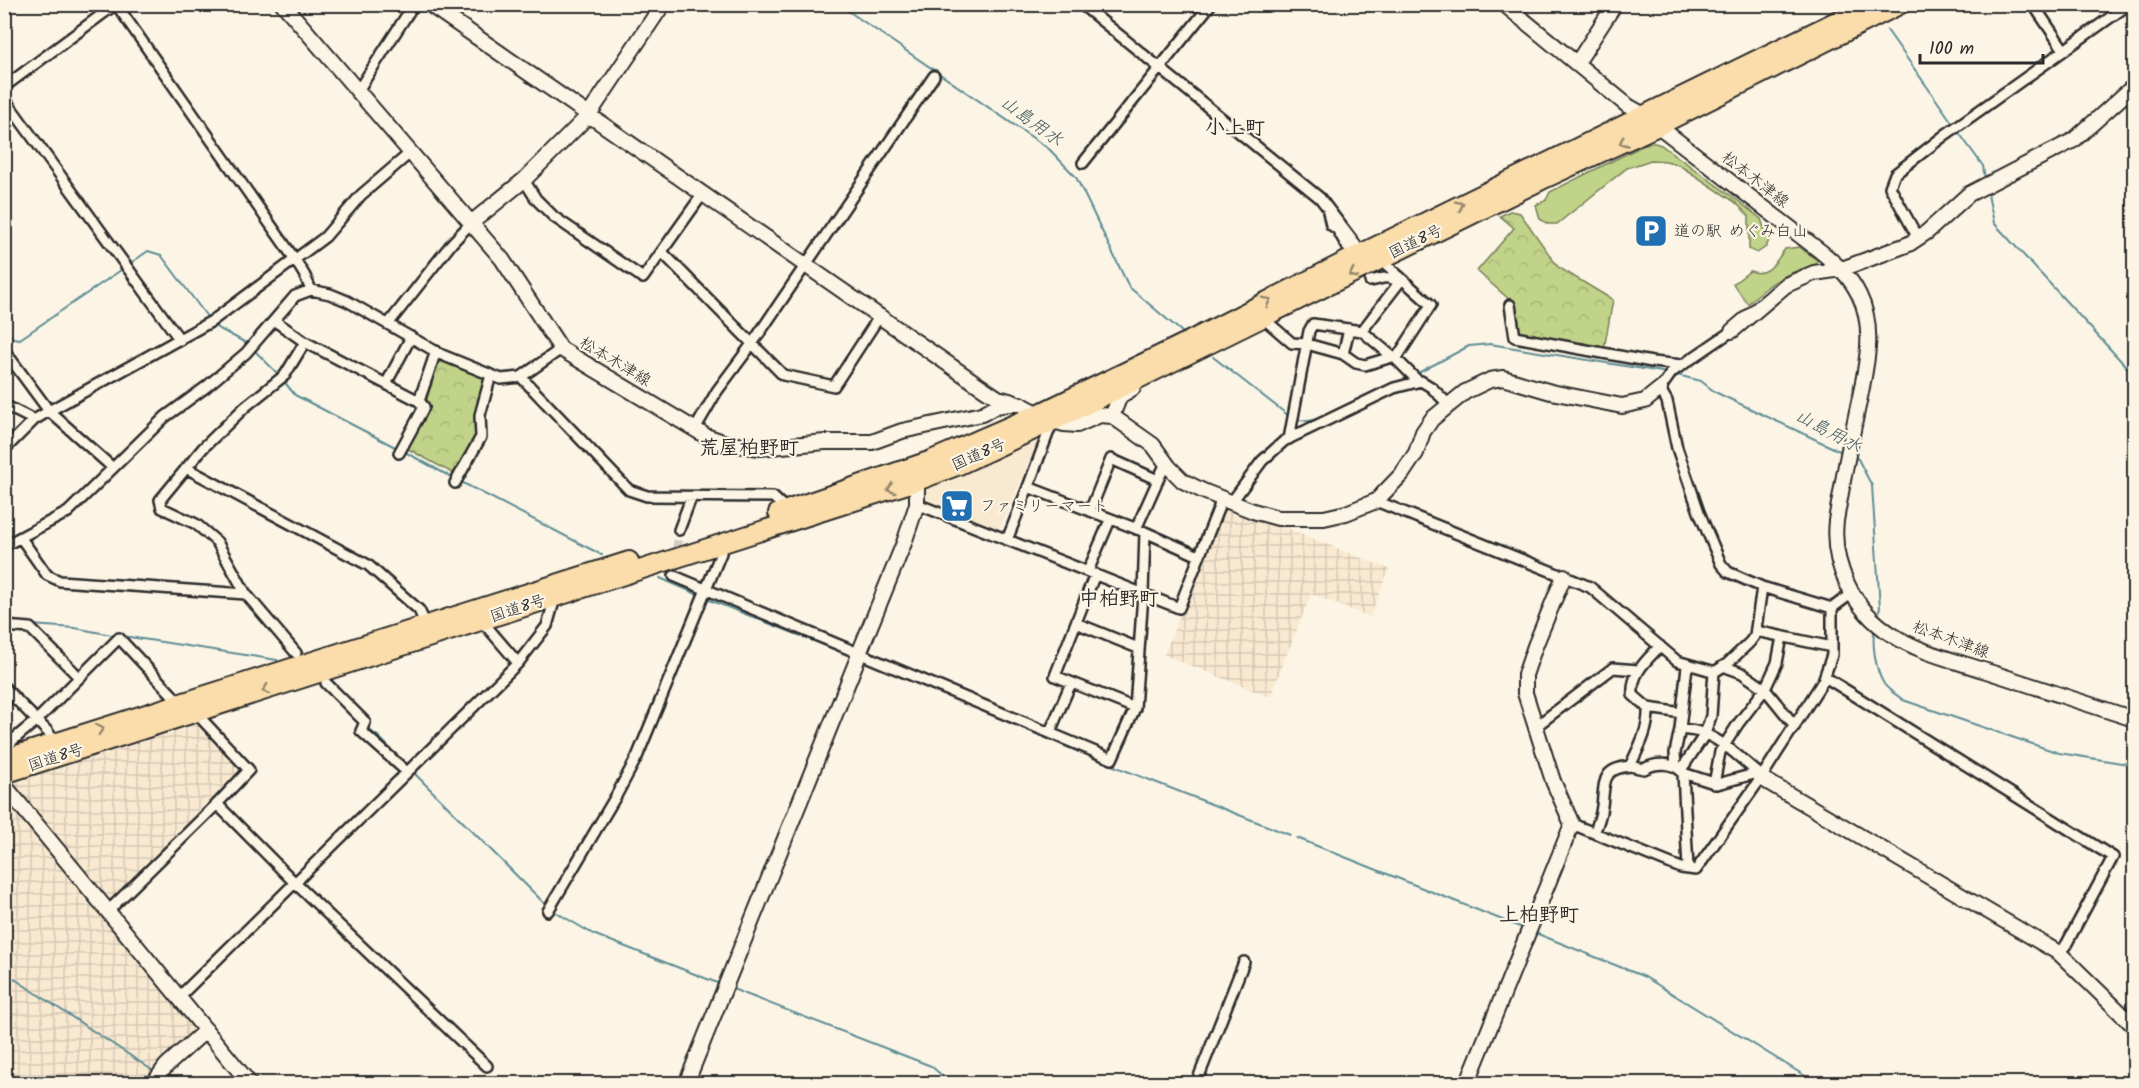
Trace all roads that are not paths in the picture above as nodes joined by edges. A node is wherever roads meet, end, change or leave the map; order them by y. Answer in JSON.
{"nodes":[{"id":1,"x":116,"y":4,"type":"edge"},
{"id":2,"x":283,"y":4,"type":"edge"},
{"id":3,"x":414,"y":4,"type":"edge"},
{"id":4,"x":429,"y":4,"type":"edge"},
{"id":5,"x":663,"y":4,"type":"edge"},
{"id":6,"x":1081,"y":4,"type":"edge"},
{"id":7,"x":1211,"y":4,"type":"edge"},
{"id":8,"x":1504,"y":4,"type":"edge"},
{"id":9,"x":1615,"y":4,"type":"edge"},
{"id":10,"x":1871,"y":4,"type":"edge"},
{"id":11,"x":1901,"y":4,"type":"edge"},
{"id":12,"x":2033,"y":4,"type":"edge"},
{"id":13,"x":2134,"y":6,"type":"edge"},
{"id":14,"x":2064,"y":50,"type":"junction"},
{"id":15,"x":1577,"y":63,"type":"junction"},
{"id":16,"x":1160,"y":67,"type":"junction"},
{"id":17,"x":934,"y":76,"type":"dead end"},
{"id":18,"x":2134,"y":86,"type":"edge"},
{"id":19,"x":4,"y":87,"type":"edge"},
{"id":20,"x":357,"y":92,"type":"junction"},
{"id":21,"x":4,"y":98,"type":"edge"},
{"id":22,"x":588,"y":116,"type":"junction"},
{"id":23,"x":1651,"y":121,"type":"junction"},
{"id":24,"x":410,"y":153,"type":"junction"},
{"id":25,"x":1083,"y":163,"type":"dead end"},
{"id":26,"x":524,"y":180,"type":"junction"},
{"id":27,"x":702,"y":195,"type":"junction"},
{"id":28,"x":1327,"y":208,"type":"junction"},
{"id":29,"x":471,"y":223,"type":"junction"},
{"id":30,"x":1918,"y":238,"type":"junction"},
{"id":31,"x":1355,"y":251,"type":"junction"},
{"id":32,"x":663,"y":253,"type":"junction"},
{"id":33,"x":1381,"y":260,"type":"junction"},
{"id":34,"x":296,"y":261,"type":"junction"},
{"id":35,"x":805,"y":265,"type":"junction"},
{"id":36,"x":1842,"y":269,"type":"junction"},
{"id":37,"x":1370,"y":281,"type":"dead end"},
{"id":38,"x":1401,"y":281,"type":"junction"},
{"id":39,"x":311,"y":290,"type":"junction"},
{"id":40,"x":1510,"y":305,"type":"dead end"},
{"id":41,"x":879,"y":317,"type":"junction"},
{"id":42,"x":1263,"y":318,"type":"junction"},
{"id":43,"x":274,"y":321,"type":"junction"},
{"id":44,"x":388,"y":323,"type":"junction"},
{"id":45,"x":1349,"y":329,"type":"junction"},
{"id":46,"x":1362,"y":331,"type":"junction"},
{"id":47,"x":1732,"y":331,"type":"joint"},
{"id":48,"x":411,"y":337,"type":"junction"},
{"id":49,"x":180,"y":340,"type":"junction"},
{"id":50,"x":306,"y":342,"type":"junction"},
{"id":51,"x":752,"y":344,"type":"junction"},
{"id":52,"x":1306,"y":344,"type":"junction"},
{"id":53,"x":561,"y":349,"type":"junction"},
{"id":54,"x":4,"y":350,"type":"edge"},
{"id":55,"x":436,"y":351,"type":"junction"},
{"id":56,"x":1343,"y":354,"type":"junction"},
{"id":57,"x":1185,"y":357,"type":"junction"},
{"id":58,"x":1395,"y":358,"type":"junction"},
{"id":59,"x":1683,"y":365,"type":"junction"},
{"id":60,"x":491,"y":375,"type":"junction"},
{"id":61,"x":521,"y":377,"type":"junction"},
{"id":62,"x":1667,"y":379,"type":"junction"},
{"id":63,"x":1418,"y":381,"type":"junction"},
{"id":64,"x":386,"y":384,"type":"junction"},
{"id":65,"x":419,"y":401,"type":"junction"},
{"id":66,"x":1020,"y":404,"type":"junction"},
{"id":67,"x":1448,"y":404,"type":"junction"},
{"id":68,"x":4,"y":405,"type":"edge"},
{"id":69,"x":49,"y":411,"type":"junction"},
{"id":70,"x":982,"y":414,"type":"junction"},
{"id":71,"x":1112,"y":416,"type":"junction"},
{"id":72,"x":1046,"y":417,"type":"junction"},
{"id":73,"x":34,"y":420,"type":"junction"},
{"id":74,"x":695,"y":429,"type":"junction"},
{"id":75,"x":1289,"y":439,"type":"junction"},
{"id":76,"x":978,"y":442,"type":"junction"},
{"id":77,"x":4,"y":450,"type":"edge"},
{"id":78,"x":399,"y":453,"type":"dead end"},
{"id":79,"x":1166,"y":463,"type":"junction"},
{"id":80,"x":113,"y":468,"type":"junction"},
{"id":81,"x":186,"y":468,"type":"junction"},
{"id":82,"x":1158,"y":480,"type":"junction"},
{"id":83,"x":917,"y":481,"type":"junction"},
{"id":84,"x":455,"y":483,"type":"dead end"},
{"id":85,"x":1028,"y":487,"type":"junction"},
{"id":86,"x":691,"y":498,"type":"junction"},
{"id":87,"x":1227,"y":501,"type":"junction"},
{"id":88,"x":1376,"y":501,"type":"junction"},
{"id":89,"x":917,"y":504,"type":"junction"},
{"id":90,"x":788,"y":510,"type":"junction"},
{"id":91,"x":1090,"y":511,"type":"junction"},
{"id":92,"x":1110,"y":520,"type":"junction"},
{"id":93,"x":679,"y":530,"type":"tunnel mouth"},
{"id":94,"x":1141,"y":531,"type":"junction"},
{"id":95,"x":21,"y":538,"type":"junction"},
{"id":96,"x":1006,"y":540,"type":"junction"},
{"id":97,"x":718,"y":545,"type":"junction"},
{"id":98,"x":4,"y":546,"type":"edge"},
{"id":99,"x":1199,"y":556,"type":"junction"},
{"id":100,"x":1092,"y":573,"type":"junction"},
{"id":101,"x":674,"y":576,"type":"dead end"},
{"id":102,"x":1564,"y":576,"type":"junction"},
{"id":103,"x":1762,"y":587,"type":"junction"},
{"id":104,"x":705,"y":590,"type":"junction"},
{"id":105,"x":246,"y":594,"type":"junction"},
{"id":106,"x":1143,"y":594,"type":"junction"},
{"id":107,"x":1851,"y":594,"type":"junction"},
{"id":108,"x":555,"y":598,"type":"junction"},
{"id":109,"x":1832,"y":608,"type":"junction"},
{"id":110,"x":482,"y":621,"type":"junction"},
{"id":111,"x":1076,"y":623,"type":"junction"},
{"id":112,"x":426,"y":625,"type":"junction"},
{"id":113,"x":4,"y":626,"type":"edge"},
{"id":114,"x":1756,"y":630,"type":"junction"},
{"id":115,"x":1782,"y":637,"type":"junction"},
{"id":116,"x":1660,"y":646,"type":"junction"},
{"id":117,"x":1832,"y":647,"type":"junction"},
{"id":118,"x":1138,"y":648,"type":"junction"},
{"id":119,"x":296,"y":653,"type":"dead end"},
{"id":120,"x":858,"y":656,"type":"junction"},
{"id":121,"x":518,"y":663,"type":"junction"},
{"id":122,"x":1688,"y":666,"type":"junction"},
{"id":123,"x":1723,"y":666,"type":"junction"},
{"id":124,"x":1638,"y":670,"type":"junction"},
{"id":125,"x":1714,"y":671,"type":"junction"},
{"id":126,"x":79,"y":677,"type":"junction"},
{"id":127,"x":1825,"y":677,"type":"junction"},
{"id":128,"x":326,"y":683,"type":"dead end"},
{"id":129,"x":1071,"y":683,"type":"junction"},
{"id":130,"x":4,"y":687,"type":"edge"},
{"id":131,"x":1765,"y":689,"type":"junction"},
{"id":132,"x":180,"y":703,"type":"junction"},
{"id":133,"x":1135,"y":708,"type":"junction"},
{"id":134,"x":1648,"y":708,"type":"junction"},
{"id":135,"x":196,"y":713,"type":"junction"},
{"id":136,"x":1682,"y":713,"type":"junction"},
{"id":137,"x":2134,"y":719,"type":"edge"},
{"id":138,"x":37,"y":720,"type":"junction"},
{"id":139,"x":1795,"y":726,"type":"junction"},
{"id":140,"x":1535,"y":727,"type":"junction"},
{"id":141,"x":1680,"y":729,"type":"junction"},
{"id":142,"x":1050,"y":732,"type":"junction"},
{"id":143,"x":1705,"y":734,"type":"junction"},
{"id":144,"x":55,"y":743,"type":"junction"},
{"id":145,"x":1724,"y":745,"type":"junction"},
{"id":146,"x":7,"y":764,"type":"edge"},
{"id":147,"x":1630,"y":766,"type":"junction"},
{"id":148,"x":409,"y":770,"type":"junction"},
{"id":149,"x":1680,"y":770,"type":"junction"},
{"id":150,"x":1760,"y":775,"type":"junction"},
{"id":151,"x":1714,"y":784,"type":"junction"},
{"id":152,"x":4,"y":785,"type":"edge"},
{"id":153,"x":217,"y":804,"type":"junction"},
{"id":154,"x":1572,"y":824,"type":"junction"},
{"id":155,"x":1594,"y":833,"type":"junction"},
{"id":156,"x":1688,"y":867,"type":"junction"},
{"id":157,"x":296,"y":883,"type":"junction"},
{"id":158,"x":549,"y":908,"type":"dead end"},
{"id":159,"x":108,"y":911,"type":"junction"},
{"id":160,"x":2059,"y":953,"type":"junction"},
{"id":161,"x":1244,"y":962,"type":"dead end"},
{"id":162,"x":179,"y":998,"type":"junction"},
{"id":163,"x":2134,"y":1026,"type":"edge"},
{"id":164,"x":206,"y":1030,"type":"junction"},
{"id":165,"x":487,"y":1066,"type":"dead end"},
{"id":166,"x":157,"y":1078,"type":"edge"},
{"id":167,"x":250,"y":1083,"type":"edge"},
{"id":168,"x":686,"y":1083,"type":"edge"},
{"id":169,"x":1196,"y":1083,"type":"edge"},
{"id":170,"x":1467,"y":1083,"type":"edge"}],
"edges":[{"from":1,"to":19,"type":"street"},
{"from":1,"to":34,"type":"street"},
{"from":2,"to":20,"type":"street","name":"松本木津線"},
{"from":3,"to":20,"type":"street"},
{"from":4,"to":22,"type":"street"},
{"from":5,"to":22,"type":"street"},
{"from":6,"to":16,"type":"street"},
{"from":7,"to":16,"type":"street"},
{"from":8,"to":15,"type":"street","name":"松本木津線"},
{"from":9,"to":15,"type":"street"},
{"from":10,"to":23,"type":"highway","name":"国道8号"},
{"from":11,"to":23,"type":"highway","name":"国道8号"},
{"from":12,"to":14,"type":"street"},
{"from":13,"to":14,"type":"street"},
{"from":14,"to":30,"type":"street"},
{"from":15,"to":23,"type":"street","name":"松本木津線"},
{"from":16,"to":25,"type":"street"},
{"from":16,"to":28,"type":"street"},
{"from":17,"to":35,"type":"street"},
{"from":18,"to":30,"type":"street"},
{"from":20,"to":24,"type":"street","name":"松本木津線"},
{"from":21,"to":49,"type":"street"},
{"from":22,"to":26,"type":"street"},
{"from":22,"to":27,"type":"street"},
{"from":31,"to":23,"type":"highway","name":"国道8号","one_way":true},
{"from":23,"to":33,"type":"highway","name":"国道8号","one_way":true},
{"from":23,"to":36,"type":"street","name":"松本木津線"},
{"from":24,"to":29,"type":"street","name":"松本木津線"},
{"from":24,"to":34,"type":"street"},
{"from":26,"to":29,"type":"street"},
{"from":26,"to":32,"type":"street"},
{"from":27,"to":32,"type":"street"},
{"from":27,"to":35,"type":"street"},
{"from":28,"to":31,"type":"street"},
{"from":28,"to":31,"type":"street"},
{"from":29,"to":44,"type":"street"},
{"from":29,"to":53,"type":"street","name":"松本木津線"},
{"from":30,"to":36,"type":"street"},
{"from":72,"to":31,"type":"highway","name":"国道8号","one_way":true},
{"from":32,"to":51,"type":"street"},
{"from":33,"to":38,"type":"street"},
{"from":33,"to":42,"type":"highway","name":"国道8号","one_way":true},
{"from":34,"to":39,"type":"street"},
{"from":34,"to":49,"type":"street"},
{"from":35,"to":41,"type":"street"},
{"from":35,"to":51,"type":"street"},
{"from":36,"to":47,"type":"street"},
{"from":36,"to":107,"type":"street","name":"松本木津線"},
{"from":37,"to":38,"type":"street"},
{"from":38,"to":46,"type":"street"},
{"from":38,"to":58,"type":"street"},
{"from":39,"to":43,"type":"street"},
{"from":39,"to":44,"type":"street"},
{"from":40,"to":59,"type":"street"},
{"from":41,"to":51,"type":"street"},
{"from":41,"to":66,"type":"street"},
{"from":42,"to":52,"type":"street"},
{"from":42,"to":57,"type":"highway","name":"国道8号"},
{"from":43,"to":50,"type":"street"},
{"from":43,"to":80,"type":"street"},
{"from":44,"to":48,"type":"street"},
{"from":45,"to":46,"type":"street"},
{"from":45,"to":52,"type":"street"},
{"from":45,"to":56,"type":"street"},
{"from":46,"to":58,"type":"street"},
{"from":47,"to":59,"type":"street"},
{"from":48,"to":55,"type":"street"},
{"from":48,"to":64,"type":"street"},
{"from":49,"to":69,"type":"street"},
{"from":50,"to":64,"type":"street"},
{"from":50,"to":81,"type":"street"},
{"from":51,"to":74,"type":"street"},
{"from":52,"to":56,"type":"street"},
{"from":52,"to":75,"type":"street"},
{"from":53,"to":61,"type":"street"},
{"from":53,"to":74,"type":"street","name":"松本木津線"},
{"from":54,"to":69,"type":"street"},
{"from":55,"to":60,"type":"street"},
{"from":55,"to":65,"type":"street"},
{"from":56,"to":58,"type":"street"},
{"from":57,"to":71,"type":"street"},
{"from":57,"to":72,"type":"highway","name":"国道8号"},
{"from":58,"to":63,"type":"street"},
{"from":59,"to":62,"type":"street"},
{"from":60,"to":61,"type":"street"},
{"from":60,"to":84,"type":"street"},
{"from":61,"to":86,"type":"street"},
{"from":62,"to":67,"type":"street"},
{"from":62,"to":103,"type":"street"},
{"from":63,"to":67,"type":"street"},
{"from":63,"to":75,"type":"street"},
{"from":64,"to":65,"type":"street"},
{"from":65,"to":78,"type":"street"},
{"from":66,"to":70,"type":"street","name":"松本木津線"},
{"from":66,"to":72,"type":"street"},
{"from":67,"to":88,"type":"street"},
{"from":68,"to":73,"type":"street"},
{"from":69,"to":73,"type":"street"},
{"from":69,"to":80,"type":"street"},
{"from":70,"to":74,"type":"street","name":"松本木津線"},
{"from":70,"to":76,"type":"street"},
{"from":71,"to":72,"type":"street"},
{"from":71,"to":79,"type":"street"},
{"from":72,"to":76,"type":"highway","name":"国道8号"},
{"from":72,"to":83,"type":"highway","name":"国道8号"},
{"from":72,"to":85,"type":"street"},
{"from":73,"to":77,"type":"street"},
{"from":75,"to":87,"type":"street"},
{"from":76,"to":90,"type":"highway","name":"国道8号"},
{"from":79,"to":82,"type":"street"},
{"from":79,"to":87,"type":"street"},
{"from":80,"to":95,"type":"street"},
{"from":81,"to":105,"type":"street"},
{"from":81,"to":112,"type":"street"},
{"from":82,"to":91,"type":"street"},
{"from":82,"to":94,"type":"street"},
{"from":83,"to":89,"type":"street"},
{"from":83,"to":97,"type":"highway","name":"国道8号","one_way":true},
{"from":85,"to":91,"type":"street"},
{"from":85,"to":96,"type":"street"},
{"from":86,"to":90,"type":"street"},
{"from":86,"to":93,"type":"street"},
{"from":87,"to":88,"type":"street"},
{"from":87,"to":99,"type":"street"},
{"from":88,"to":102,"type":"street"},
{"from":89,"to":96,"type":"street"},
{"from":89,"to":120,"type":"street"},
{"from":90,"to":112,"type":"highway","name":"国道8号"},
{"from":91,"to":92,"type":"street"},
{"from":92,"to":94,"type":"street"},
{"from":92,"to":100,"type":"street"},
{"from":94,"to":99,"type":"street"},
{"from":94,"to":106,"type":"street"},
{"from":95,"to":98,"type":"street"},
{"from":95,"to":105,"type":"street"},
{"from":96,"to":100,"type":"street"},
{"from":97,"to":104,"type":"street"},
{"from":97,"to":108,"type":"highway","name":"国道8号"},
{"from":99,"to":106,"type":"street"},
{"from":100,"to":106,"type":"street"},
{"from":100,"to":111,"type":"street"},
{"from":101,"to":104,"type":"street"},
{"from":102,"to":116,"type":"street"},
{"from":102,"to":140,"type":"street"},
{"from":103,"to":109,"type":"street"},
{"from":103,"to":114,"type":"street"},
{"from":104,"to":120,"type":"street"},
{"from":104,"to":158,"type":"street"},
{"from":105,"to":119,"type":"street"},
{"from":106,"to":118,"type":"street"},
{"from":107,"to":109,"type":"street"},
{"from":107,"to":137,"type":"street","name":"松本木津線"},
{"from":108,"to":110,"type":"highway","name":"国道8号"},
{"from":108,"to":121,"type":"street"},
{"from":109,"to":117,"type":"street"},
{"from":110,"to":121,"type":"street"},
{"from":110,"to":135,"type":"highway","name":"国道8号","one_way":true},
{"from":111,"to":118,"type":"street"},
{"from":111,"to":129,"type":"street"},
{"from":112,"to":132,"type":"highway","name":"国道8号"},
{"from":113,"to":126,"type":"street"},
{"from":114,"to":115,"type":"street"},
{"from":114,"to":123,"type":"street"},
{"from":115,"to":117,"type":"street"},
{"from":115,"to":131,"type":"street"},
{"from":116,"to":122,"type":"street"},
{"from":116,"to":124,"type":"street"},
{"from":117,"to":127,"type":"street"},
{"from":118,"to":133,"type":"street"},
{"from":120,"to":142,"type":"street"},
{"from":120,"to":168,"type":"street"},
{"from":121,"to":148,"type":"street"},
{"from":122,"to":125,"type":"street"},
{"from":122,"to":136,"type":"street"},
{"from":123,"to":125,"type":"street"},
{"from":123,"to":131,"type":"street"},
{"from":124,"to":134,"type":"street"},
{"from":124,"to":140,"type":"street"},
{"from":125,"to":143,"type":"street"},
{"from":126,"to":132,"type":"street"},
{"from":126,"to":138,"type":"street"},
{"from":127,"to":139,"type":"street"},
{"from":127,"to":160,"type":"street"},
{"from":128,"to":148,"type":"street"},
{"from":129,"to":133,"type":"street"},
{"from":129,"to":142,"type":"street"},
{"from":130,"to":138,"type":"street"},
{"from":131,"to":139,"type":"street"},
{"from":131,"to":145,"type":"street"},
{"from":144,"to":132,"type":"highway","name":"国道8号","one_way":true},
{"from":133,"to":142,"type":"street"},
{"from":134,"to":136,"type":"street"},
{"from":134,"to":147,"type":"street"},
{"from":135,"to":146,"type":"highway","name":"国道8号"},
{"from":135,"to":153,"type":"street"},
{"from":136,"to":141,"type":"street"},
{"from":138,"to":144,"type":"street"},
{"from":138,"to":146,"type":"street"},
{"from":139,"to":150,"type":"street"},
{"from":140,"to":154,"type":"street"},
{"from":141,"to":143,"type":"street"},
{"from":141,"to":149,"type":"street"},
{"from":143,"to":145,"type":"street"},
{"from":143,"to":149,"type":"street"},
{"from":144,"to":146,"type":"highway","name":"国道8号"},
{"from":145,"to":150,"type":"street"},
{"from":145,"to":151,"type":"street"},
{"from":147,"to":149,"type":"street"},
{"from":147,"to":155,"type":"street"},
{"from":148,"to":157,"type":"street"},
{"from":149,"to":151,"type":"street"},
{"from":149,"to":156,"type":"street"},
{"from":150,"to":151,"type":"street"},
{"from":150,"to":156,"type":"street"},
{"from":150,"to":160,"type":"street"},
{"from":152,"to":159,"type":"street"},
{"from":153,"to":157,"type":"street"},
{"from":153,"to":159,"type":"street"},
{"from":154,"to":155,"type":"street"},
{"from":154,"to":170,"type":"street"},
{"from":155,"to":156,"type":"street"},
{"from":157,"to":162,"type":"street"},
{"from":157,"to":165,"type":"street"},
{"from":159,"to":162,"type":"street"},
{"from":160,"to":163,"type":"street"},
{"from":161,"to":169,"type":"street"},
{"from":162,"to":164,"type":"street"},
{"from":164,"to":166,"type":"street"},
{"from":164,"to":167,"type":"street"}]}
